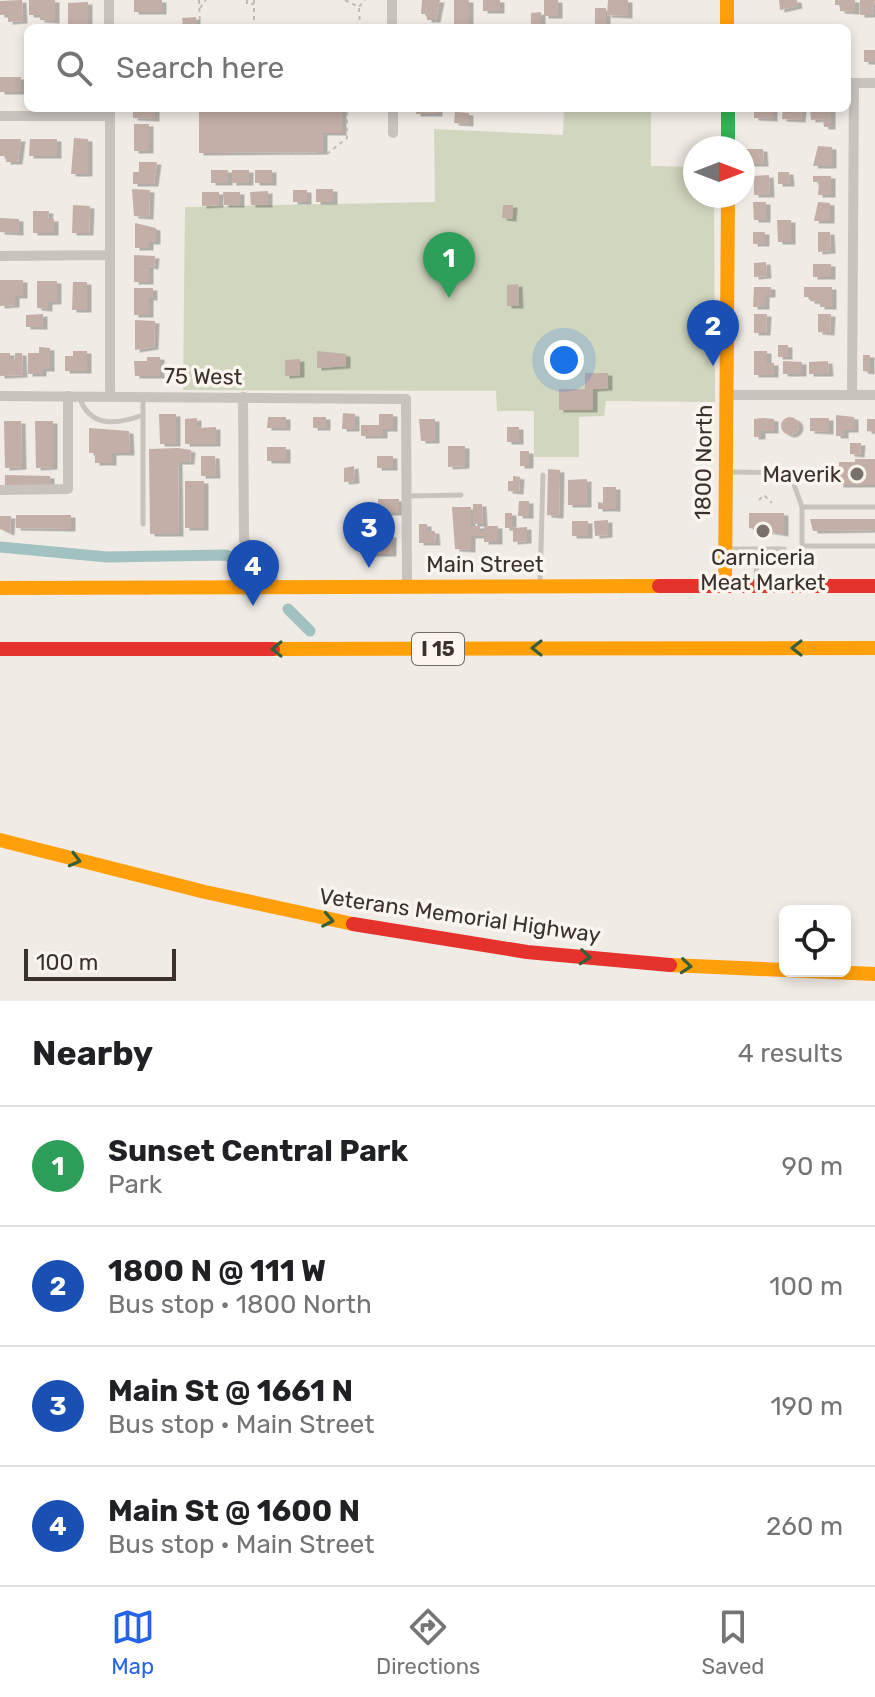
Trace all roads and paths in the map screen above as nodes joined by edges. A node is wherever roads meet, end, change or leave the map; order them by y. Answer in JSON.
{"nodes":[{"id":1,"x":109,"y":0,"type":"edge"},
{"id":2,"x":199,"y":0,"type":"edge"},
{"id":3,"x":206,"y":0,"type":"edge"},
{"id":4,"x":247,"y":0,"type":"edge"},
{"id":5,"x":345,"y":0,"type":"edge"},
{"id":6,"x":365,"y":0,"type":"edge"},
{"id":7,"x":392,"y":0,"type":"edge"},
{"id":8,"x":727,"y":0,"type":"edge"},
{"id":9,"x":254,"y":2,"type":"edge"},
{"id":10,"x":359,"y":7,"type":"junction"},
{"id":11,"x":200,"y":8,"type":"junction"},
{"id":12,"x":109,"y":24,"type":"edge"},
{"id":13,"x":200,"y":24,"type":"edge"},
{"id":14,"x":254,"y":24,"type":"edge"},
{"id":15,"x":360,"y":24,"type":"edge"},
{"id":16,"x":392,"y":24,"type":"edge"},
{"id":17,"x":727,"y":24,"type":"edge"},
{"id":18,"x":851,"y":83,"type":"edge"},
{"id":19,"x":875,"y":83,"type":"edge"},
{"id":20,"x":110,"y":112,"type":"edge"},
{"id":21,"x":347,"y":112,"type":"edge"},
{"id":22,"x":393,"y":112,"type":"edge"},
{"id":23,"x":728,"y":112,"type":"edge"},
{"id":24,"x":850,"y":112,"type":"edge"},
{"id":25,"x":0,"y":116,"type":"edge"},
{"id":26,"x":393,"y":133,"type":"dead end"},
{"id":27,"x":728,"y":136,"type":"edge"},
{"id":28,"x":279,"y":154,"type":"dead end"},
{"id":29,"x":728,"y":208,"type":"edge"},
{"id":30,"x":110,"y":255,"type":"junction"},
{"id":31,"x":0,"y":256,"type":"edge"},
{"id":32,"x":110,"y":395,"type":"junction"},
{"id":33,"x":726,"y":395,"type":"junction"},
{"id":34,"x":852,"y":395,"type":"junction"},
{"id":35,"x":875,"y":395,"type":"edge"},
{"id":36,"x":0,"y":396,"type":"edge"},
{"id":37,"x":73,"y":396,"type":"junction"},
{"id":38,"x":143,"y":396,"type":"junction"},
{"id":39,"x":243,"y":397,"type":"junction"},
{"id":40,"x":143,"y":415,"type":"junction"},
{"id":41,"x":724,"y":472,"type":"junction"},
{"id":42,"x":543,"y":475,"type":"dead end"},
{"id":43,"x":765,"y":488,"type":"dead end"},
{"id":44,"x":0,"y":490,"type":"edge"},
{"id":45,"x":461,"y":495,"type":"dead end"},
{"id":46,"x":764,"y":495,"type":"junction"},
{"id":47,"x":406,"y":496,"type":"junction"},
{"id":48,"x":759,"y":500,"type":"dead end"},
{"id":49,"x":772,"y":503,"type":"dead end"},
{"id":50,"x":802,"y":507,"type":"junction"},
{"id":51,"x":875,"y":507,"type":"edge"},
{"id":52,"x":143,"y":524,"type":"dead end"},
{"id":53,"x":875,"y":546,"type":"edge"},
{"id":54,"x":724,"y":549,"type":"junction"},
{"id":55,"x":757,"y":549,"type":"junction"},
{"id":56,"x":784,"y":549,"type":"dead end"},
{"id":57,"x":725,"y":585,"type":"junction"},
{"id":58,"x":540,"y":586,"type":"junction"},
{"id":59,"x":756,"y":586,"type":"junction"},
{"id":60,"x":875,"y":586,"type":"edge"},
{"id":61,"x":276,"y":587,"type":"junction"},
{"id":62,"x":407,"y":587,"type":"junction"},
{"id":63,"x":0,"y":588,"type":"edge"},
{"id":64,"x":875,"y":648,"type":"edge"},
{"id":65,"x":0,"y":649,"type":"edge"},
{"id":66,"x":0,"y":840,"type":"edge"},
{"id":67,"x":875,"y":974,"type":"edge"}],
"edges":[{"from":1,"to":12,"type":"street"},
{"from":2,"to":11,"type":"path"},
{"from":3,"to":11,"type":"path"},
{"from":4,"to":9,"type":"path"},
{"from":5,"to":10,"type":"path"},
{"from":6,"to":10,"type":"path"},
{"from":7,"to":16,"type":"street"},
{"from":8,"to":17,"type":"main road"},
{"from":9,"to":14,"type":"path"},
{"from":10,"to":15,"type":"path"},
{"from":11,"to":13,"type":"path"},
{"from":18,"to":19,"type":"street"},
{"from":20,"to":25,"type":"street"},
{"from":20,"to":30,"type":"street"},
{"from":21,"to":28,"type":"path"},
{"from":22,"to":26,"type":"street"},
{"from":23,"to":27,"type":"main road"},
{"from":24,"to":34,"type":"street"},
{"from":29,"to":33,"type":"main road","name":"1800 North"},
{"from":30,"to":31,"type":"street"},
{"from":30,"to":32,"type":"street"},
{"from":32,"to":37,"type":"street","name":"75 West"},
{"from":32,"to":38,"type":"street","name":"75 West"},
{"from":33,"to":34,"type":"street"},
{"from":33,"to":41,"type":"main road","name":"1800 North"},
{"from":34,"to":35,"type":"street"},
{"from":36,"to":37,"type":"street","name":"75 West"},
{"from":37,"to":40,"type":"lane"},
{"from":37,"to":44,"type":"street"},
{"from":38,"to":39,"type":"street","name":"75 West"},
{"from":38,"to":40,"type":"lane"},
{"from":39,"to":47,"type":"street","name":"75 West"},
{"from":39,"to":61,"type":"street"},
{"from":40,"to":52,"type":"lane"},
{"from":41,"to":50,"type":"lane"},
{"from":41,"to":54,"type":"main road","name":"1800 North"},
{"from":42,"to":58,"type":"lane"},
{"from":43,"to":46,"type":"path"},
{"from":45,"to":47,"type":"lane"},
{"from":46,"to":48,"type":"path"},
{"from":46,"to":49,"type":"path"},
{"from":47,"to":62,"type":"street"},
{"from":50,"to":51,"type":"lane"},
{"from":50,"to":53,"type":"lane"},
{"from":54,"to":55,"type":"lane"},
{"from":54,"to":57,"type":"main road","name":"1800 North"},
{"from":55,"to":56,"type":"lane"},
{"from":55,"to":59,"type":"lane"},
{"from":57,"to":58,"type":"main road","name":"Main Street"},
{"from":57,"to":59,"type":"main road","name":"Main Street"},
{"from":58,"to":62,"type":"main road","name":"Main Street"},
{"from":59,"to":60,"type":"main road","name":"Main Street"},
{"from":61,"to":62,"type":"main road","name":"Main Street"},
{"from":61,"to":63,"type":"main road","name":"Main Street"},
{"from":64,"to":65,"type":"main road","number":"I 15","one_way":true},
{"from":66,"to":67,"type":"main road","name":"Veterans Memorial Highway","one_way":true}]}
